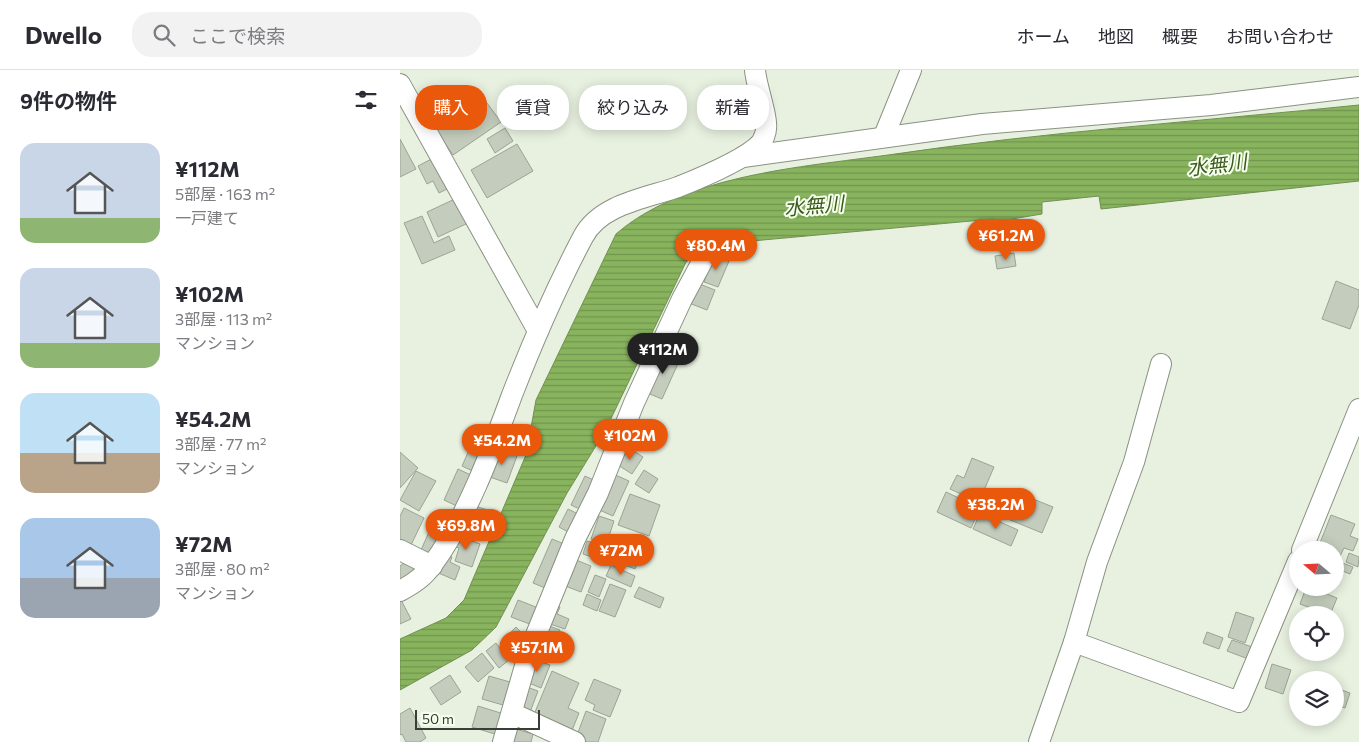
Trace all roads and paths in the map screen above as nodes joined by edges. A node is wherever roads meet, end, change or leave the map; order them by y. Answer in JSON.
{"nodes":[{"id":1,"x":754,"y":70,"type":"edge"},
{"id":2,"x":911,"y":70,"type":"edge"},
{"id":3,"x":400,"y":84,"type":"edge"},
{"id":4,"x":1359,"y":88,"type":"edge"},
{"id":5,"x":884,"y":136,"type":"junction"},
{"id":6,"x":740,"y":158,"type":"junction"},
{"id":7,"x":704,"y":258,"type":"dead end"},
{"id":8,"x":538,"y":331,"type":"junction"},
{"id":9,"x":1161,"y":364,"type":"dead end"},
{"id":10,"x":1359,"y":409,"type":"edge"},
{"id":11,"x":1306,"y":541,"type":"edge"},
{"id":12,"x":400,"y":550,"type":"edge"},
{"id":13,"x":432,"y":566,"type":"junction"},
{"id":14,"x":1289,"y":583,"type":"edge"},
{"id":15,"x":400,"y":591,"type":"edge"},
{"id":16,"x":1074,"y":642,"type":"junction"},
{"id":17,"x":512,"y":713,"type":"junction"},
{"id":18,"x":503,"y":742,"type":"edge"},
{"id":19,"x":575,"y":742,"type":"edge"},
{"id":20,"x":1039,"y":742,"type":"edge"}],
"edges":[{"from":1,"to":6,"type":"street"},
{"from":2,"to":5,"type":"street"},
{"from":3,"to":8,"type":"street"},
{"from":4,"to":5,"type":"street"},
{"from":5,"to":6,"type":"street"},
{"from":6,"to":8,"type":"street"},
{"from":7,"to":17,"type":"street"},
{"from":8,"to":13,"type":"street"},
{"from":9,"to":16,"type":"street"},
{"from":10,"to":11,"type":"street"},
{"from":12,"to":13,"type":"street"},
{"from":13,"to":15,"type":"street"},
{"from":14,"to":16,"type":"street"},
{"from":16,"to":20,"type":"street"},
{"from":17,"to":18,"type":"street"},
{"from":17,"to":19,"type":"street"}]}
